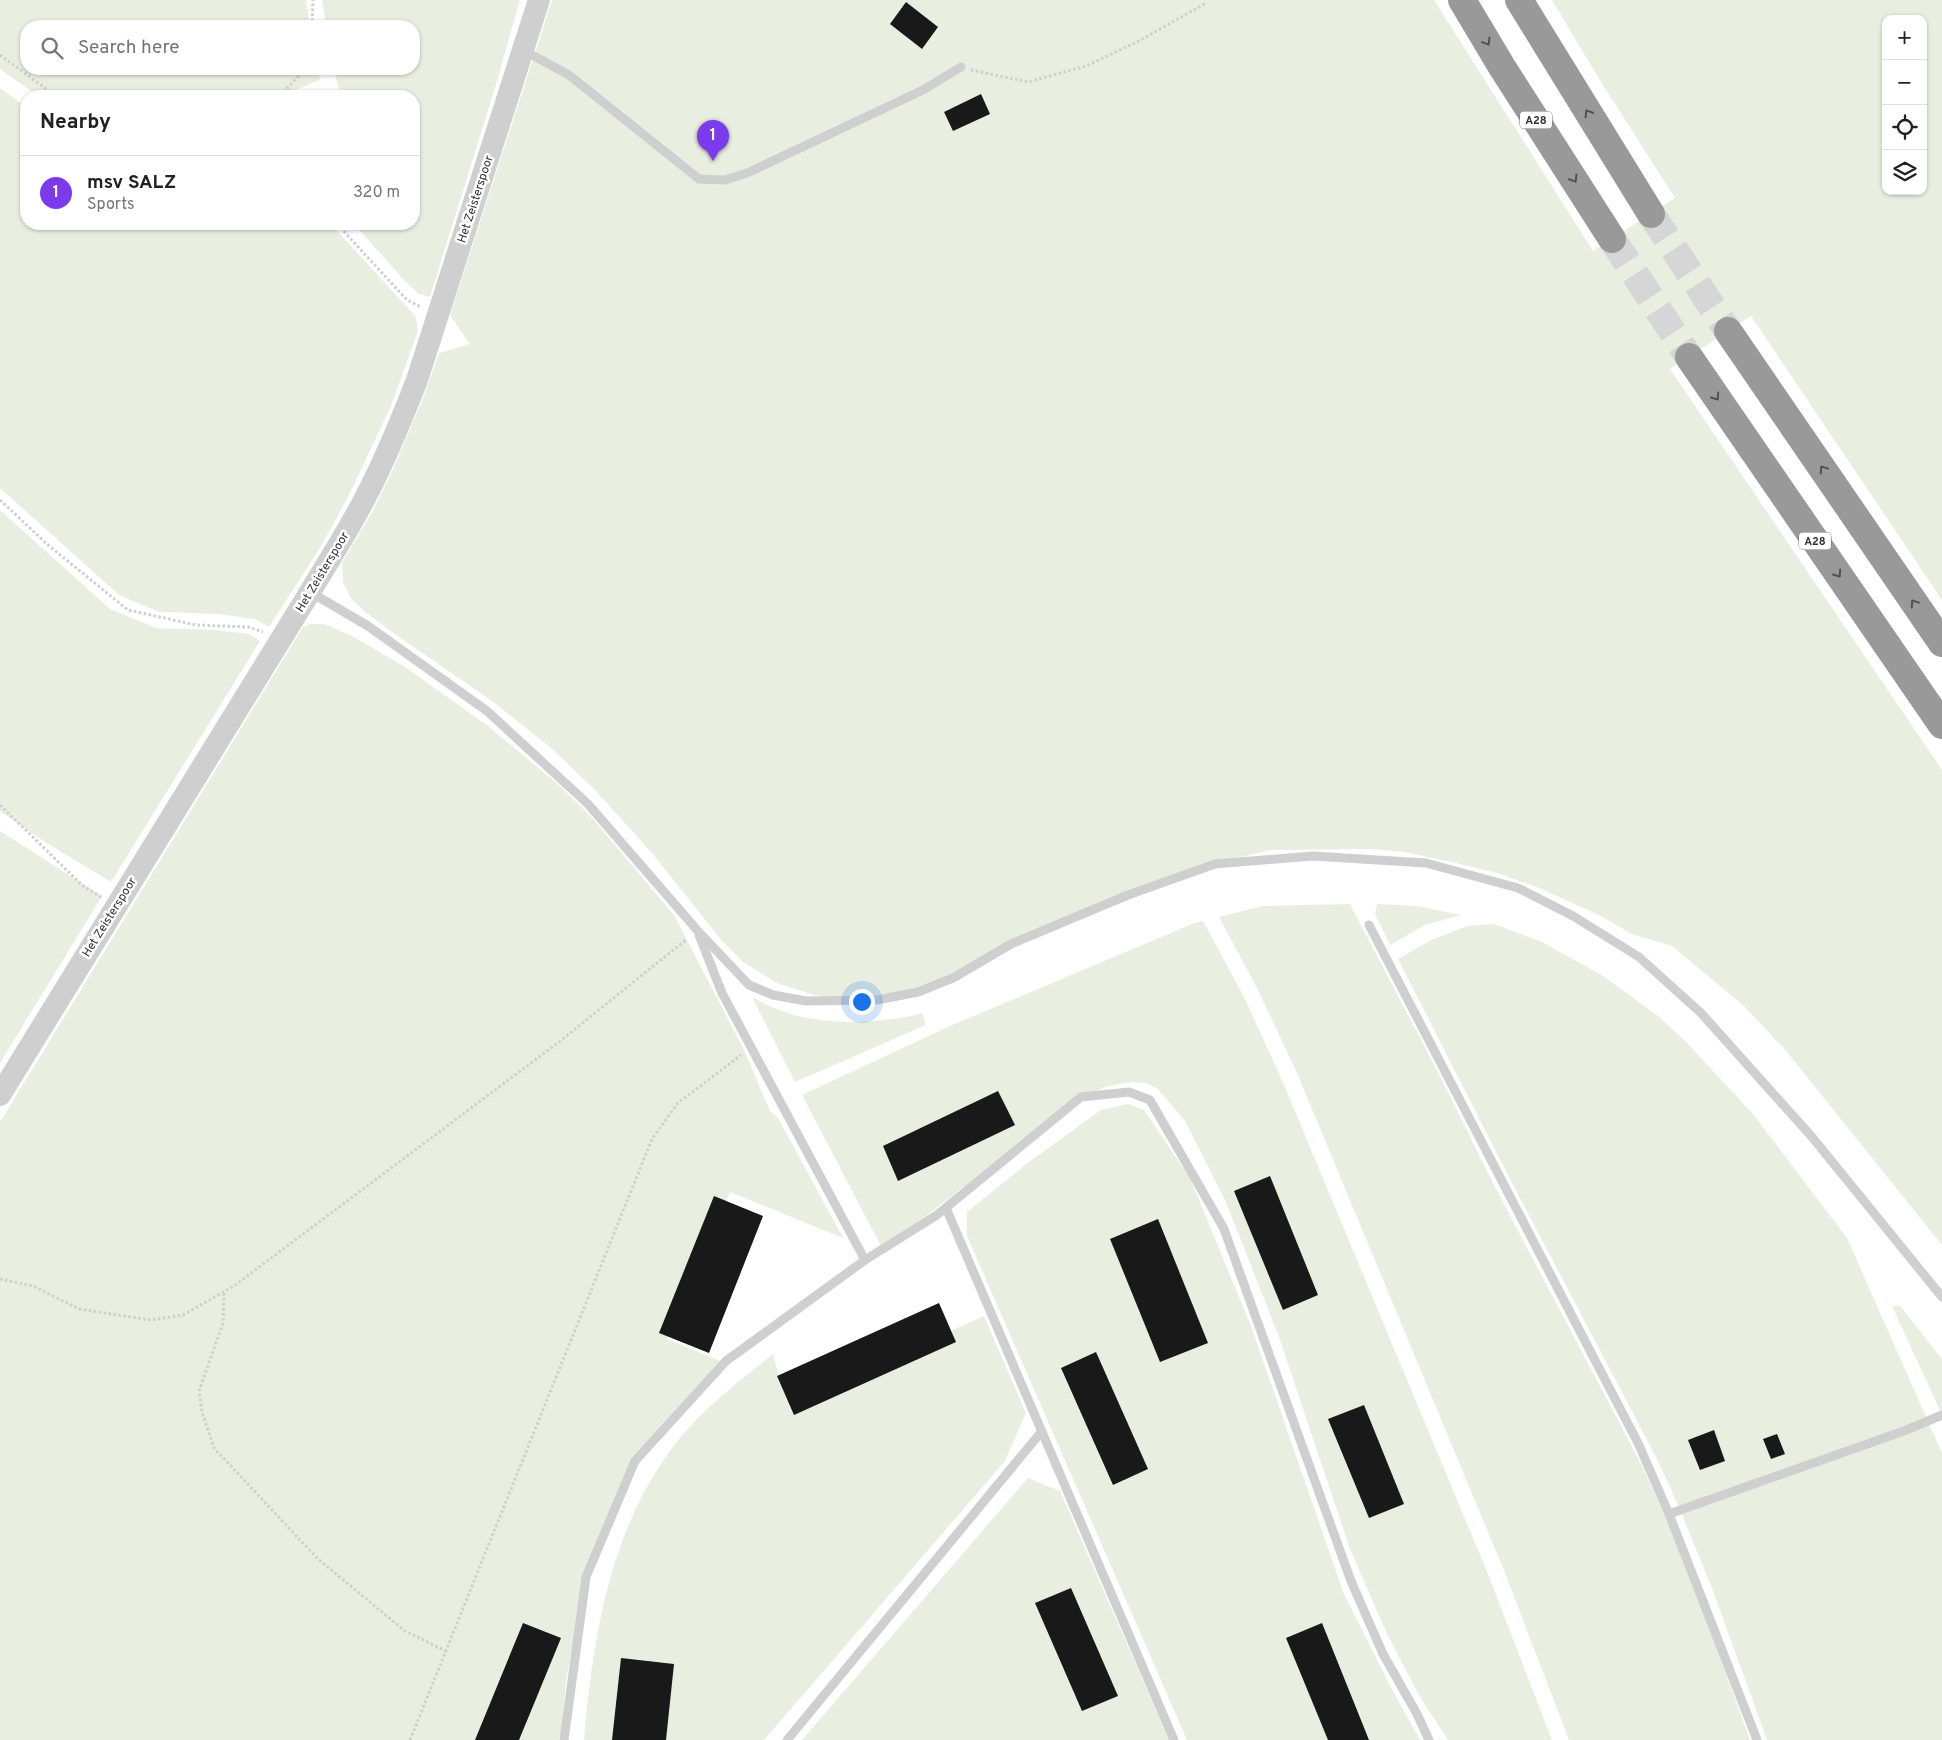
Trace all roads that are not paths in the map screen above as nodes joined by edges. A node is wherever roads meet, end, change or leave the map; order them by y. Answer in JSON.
{"nodes":[{"id":1,"x":538,"y":0,"type":"edge"},
{"id":2,"x":1462,"y":0,"type":"edge"},
{"id":3,"x":1519,"y":0,"type":"edge"},
{"id":4,"x":523,"y":50,"type":"junction"},
{"id":5,"x":961,"y":67,"type":"road end"},
{"id":6,"x":1651,"y":214,"type":"tunnel mouth"},
{"id":7,"x":1612,"y":239,"type":"tunnel mouth"},
{"id":8,"x":1728,"y":331,"type":"tunnel mouth"},
{"id":9,"x":1689,"y":357,"type":"tunnel mouth"},
{"id":10,"x":310,"y":592,"type":"junction"},
{"id":11,"x":1942,"y":643,"type":"edge"},
{"id":12,"x":1942,"y":725,"type":"edge"},
{"id":13,"x":1369,"y":925,"type":"dead end"},
{"id":14,"x":697,"y":930,"type":"junction"},
{"id":15,"x":0,"y":1095,"type":"edge"},
{"id":16,"x":946,"y":1208,"type":"junction"},
{"id":17,"x":865,"y":1260,"type":"junction"},
{"id":18,"x":1942,"y":1297,"type":"edge"},
{"id":19,"x":1942,"y":1415,"type":"edge"},
{"id":20,"x":1042,"y":1431,"type":"junction"},
{"id":21,"x":1669,"y":1514,"type":"junction"},
{"id":22,"x":564,"y":1740,"type":"edge"},
{"id":23,"x":787,"y":1740,"type":"edge"},
{"id":24,"x":1174,"y":1740,"type":"edge"},
{"id":25,"x":1429,"y":1740,"type":"edge"},
{"id":26,"x":1756,"y":1740,"type":"edge"}],
"edges":[{"from":1,"to":4,"type":"street","name":"Het Zeisterspoor"},
{"from":2,"to":7,"type":"highway","number":"A28","one_way":true},
{"from":6,"to":3,"type":"highway","one_way":true},
{"from":4,"to":5,"type":"lane"},
{"from":4,"to":10,"type":"street","name":"Het Zeisterspoor"},
{"from":11,"to":8,"type":"highway","one_way":true},
{"from":9,"to":12,"type":"highway","number":"A28","one_way":true},
{"from":10,"to":14,"type":"lane"},
{"from":10,"to":15,"type":"street","name":"Het Zeisterspoor"},
{"from":13,"to":21,"type":"lane"},
{"from":14,"to":17,"type":"lane"},
{"from":14,"to":18,"type":"lane"},
{"from":16,"to":17,"type":"lane"},
{"from":16,"to":20,"type":"lane"},
{"from":16,"to":25,"type":"lane"},
{"from":17,"to":22,"type":"lane"},
{"from":19,"to":21,"type":"lane"},
{"from":20,"to":23,"type":"lane"},
{"from":20,"to":24,"type":"lane"},
{"from":21,"to":26,"type":"lane"}]}
